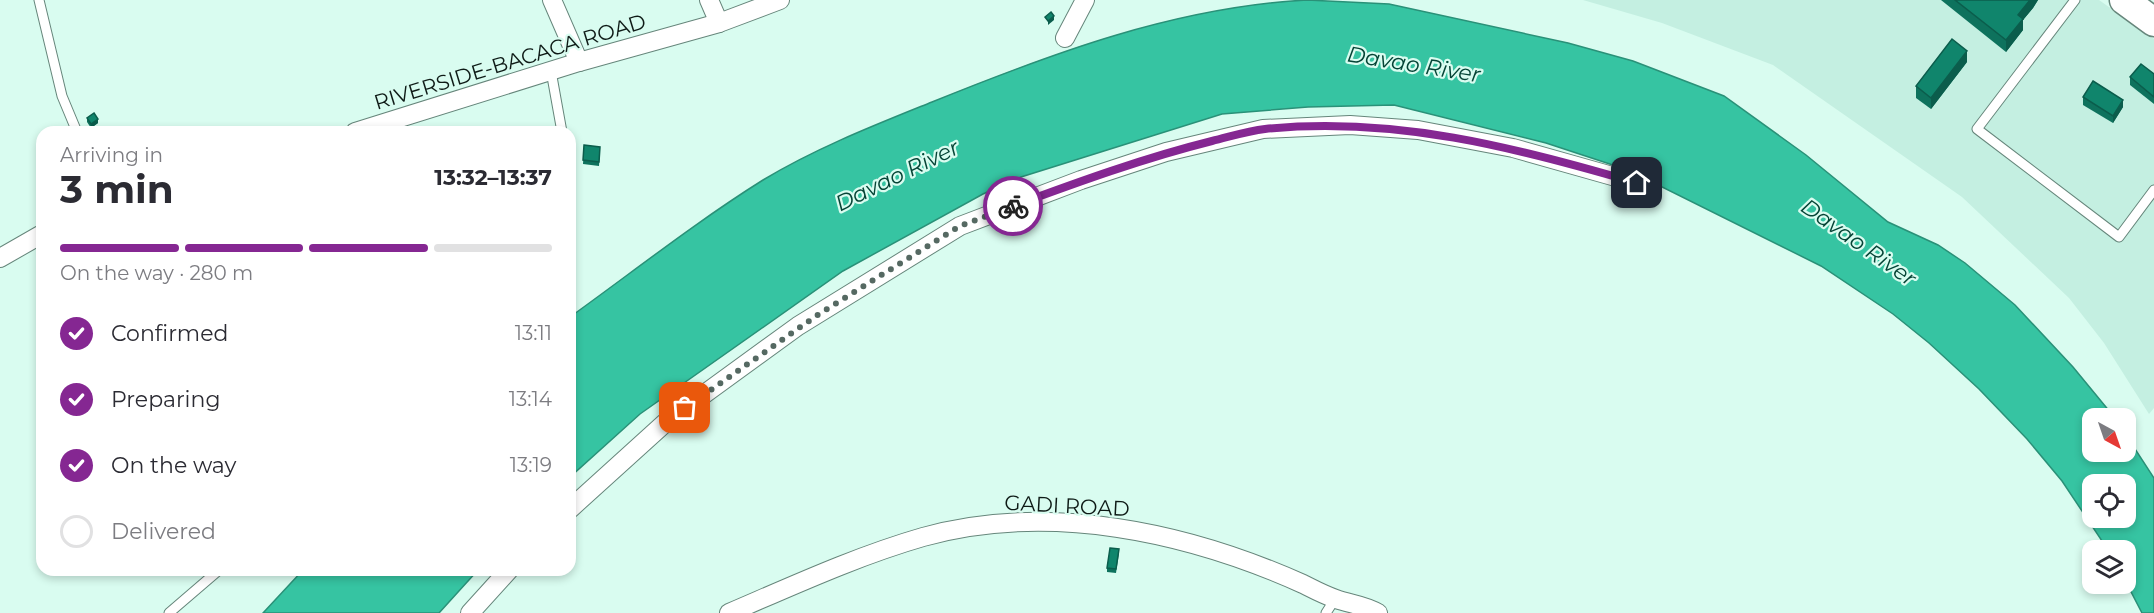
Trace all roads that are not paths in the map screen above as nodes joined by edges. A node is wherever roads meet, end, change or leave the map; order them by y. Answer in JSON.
{"nodes":[{"id":1,"x":39,"y":0,"type":"edge"},
{"id":2,"x":552,"y":0,"type":"edge"},
{"id":3,"x":709,"y":0,"type":"edge"},
{"id":4,"x":780,"y":0,"type":"edge"},
{"id":5,"x":1085,"y":0,"type":"edge"},
{"id":6,"x":2075,"y":0,"type":"edge"},
{"id":7,"x":2124,"y":0,"type":"edge"},
{"id":8,"x":719,"y":22,"type":"junction"},
{"id":9,"x":2154,"y":22,"type":"edge"},
{"id":10,"x":1065,"y":38,"type":"dead end"},
{"id":11,"x":579,"y":62,"type":"junction"},
{"id":12,"x":550,"y":71,"type":"junction"},
{"id":13,"x":74,"y":126,"type":"edge"},
{"id":14,"x":374,"y":126,"type":"edge"},
{"id":15,"x":561,"y":126,"type":"edge"},
{"id":16,"x":1637,"y":183,"type":"dead end"},
{"id":17,"x":2154,"y":190,"type":"edge"},
{"id":18,"x":36,"y":237,"type":"edge"},
{"id":19,"x":0,"y":258,"type":"edge"},
{"id":20,"x":576,"y":504,"type":"edge"},
{"id":21,"x":212,"y":576,"type":"edge"},
{"id":22,"x":504,"y":576,"type":"edge"},
{"id":23,"x":1331,"y":606,"type":"edge"},
{"id":24,"x":169,"y":613,"type":"edge"},
{"id":25,"x":470,"y":613,"type":"edge"},
{"id":26,"x":729,"y":613,"type":"edge"},
{"id":27,"x":1378,"y":613,"type":"edge"}],
"edges":[{"from":1,"to":13,"type":"lane"},
{"from":2,"to":11,"type":"street"},
{"from":3,"to":8,"type":"street"},
{"from":4,"to":8,"type":"street","name":"RIVERSIDE-BACACA ROAD"},
{"from":5,"to":10,"type":"street"},
{"from":6,"to":17,"type":"lane"},
{"from":7,"to":9,"type":"main road"},
{"from":8,"to":11,"type":"street","name":"RIVERSIDE-BACACA ROAD"},
{"from":11,"to":12,"type":"street","name":"RIVERSIDE-BACACA ROAD"},
{"from":12,"to":14,"type":"street","name":"RIVERSIDE-BACACA ROAD"},
{"from":12,"to":15,"type":"lane"},
{"from":16,"to":20,"type":"street"},
{"from":18,"to":19,"type":"street"},
{"from":21,"to":24,"type":"lane"},
{"from":22,"to":25,"type":"street"},
{"from":23,"to":26,"type":"street","name":"GADI ROAD"},
{"from":23,"to":27,"type":"street","name":"GADI ROAD"}]}
